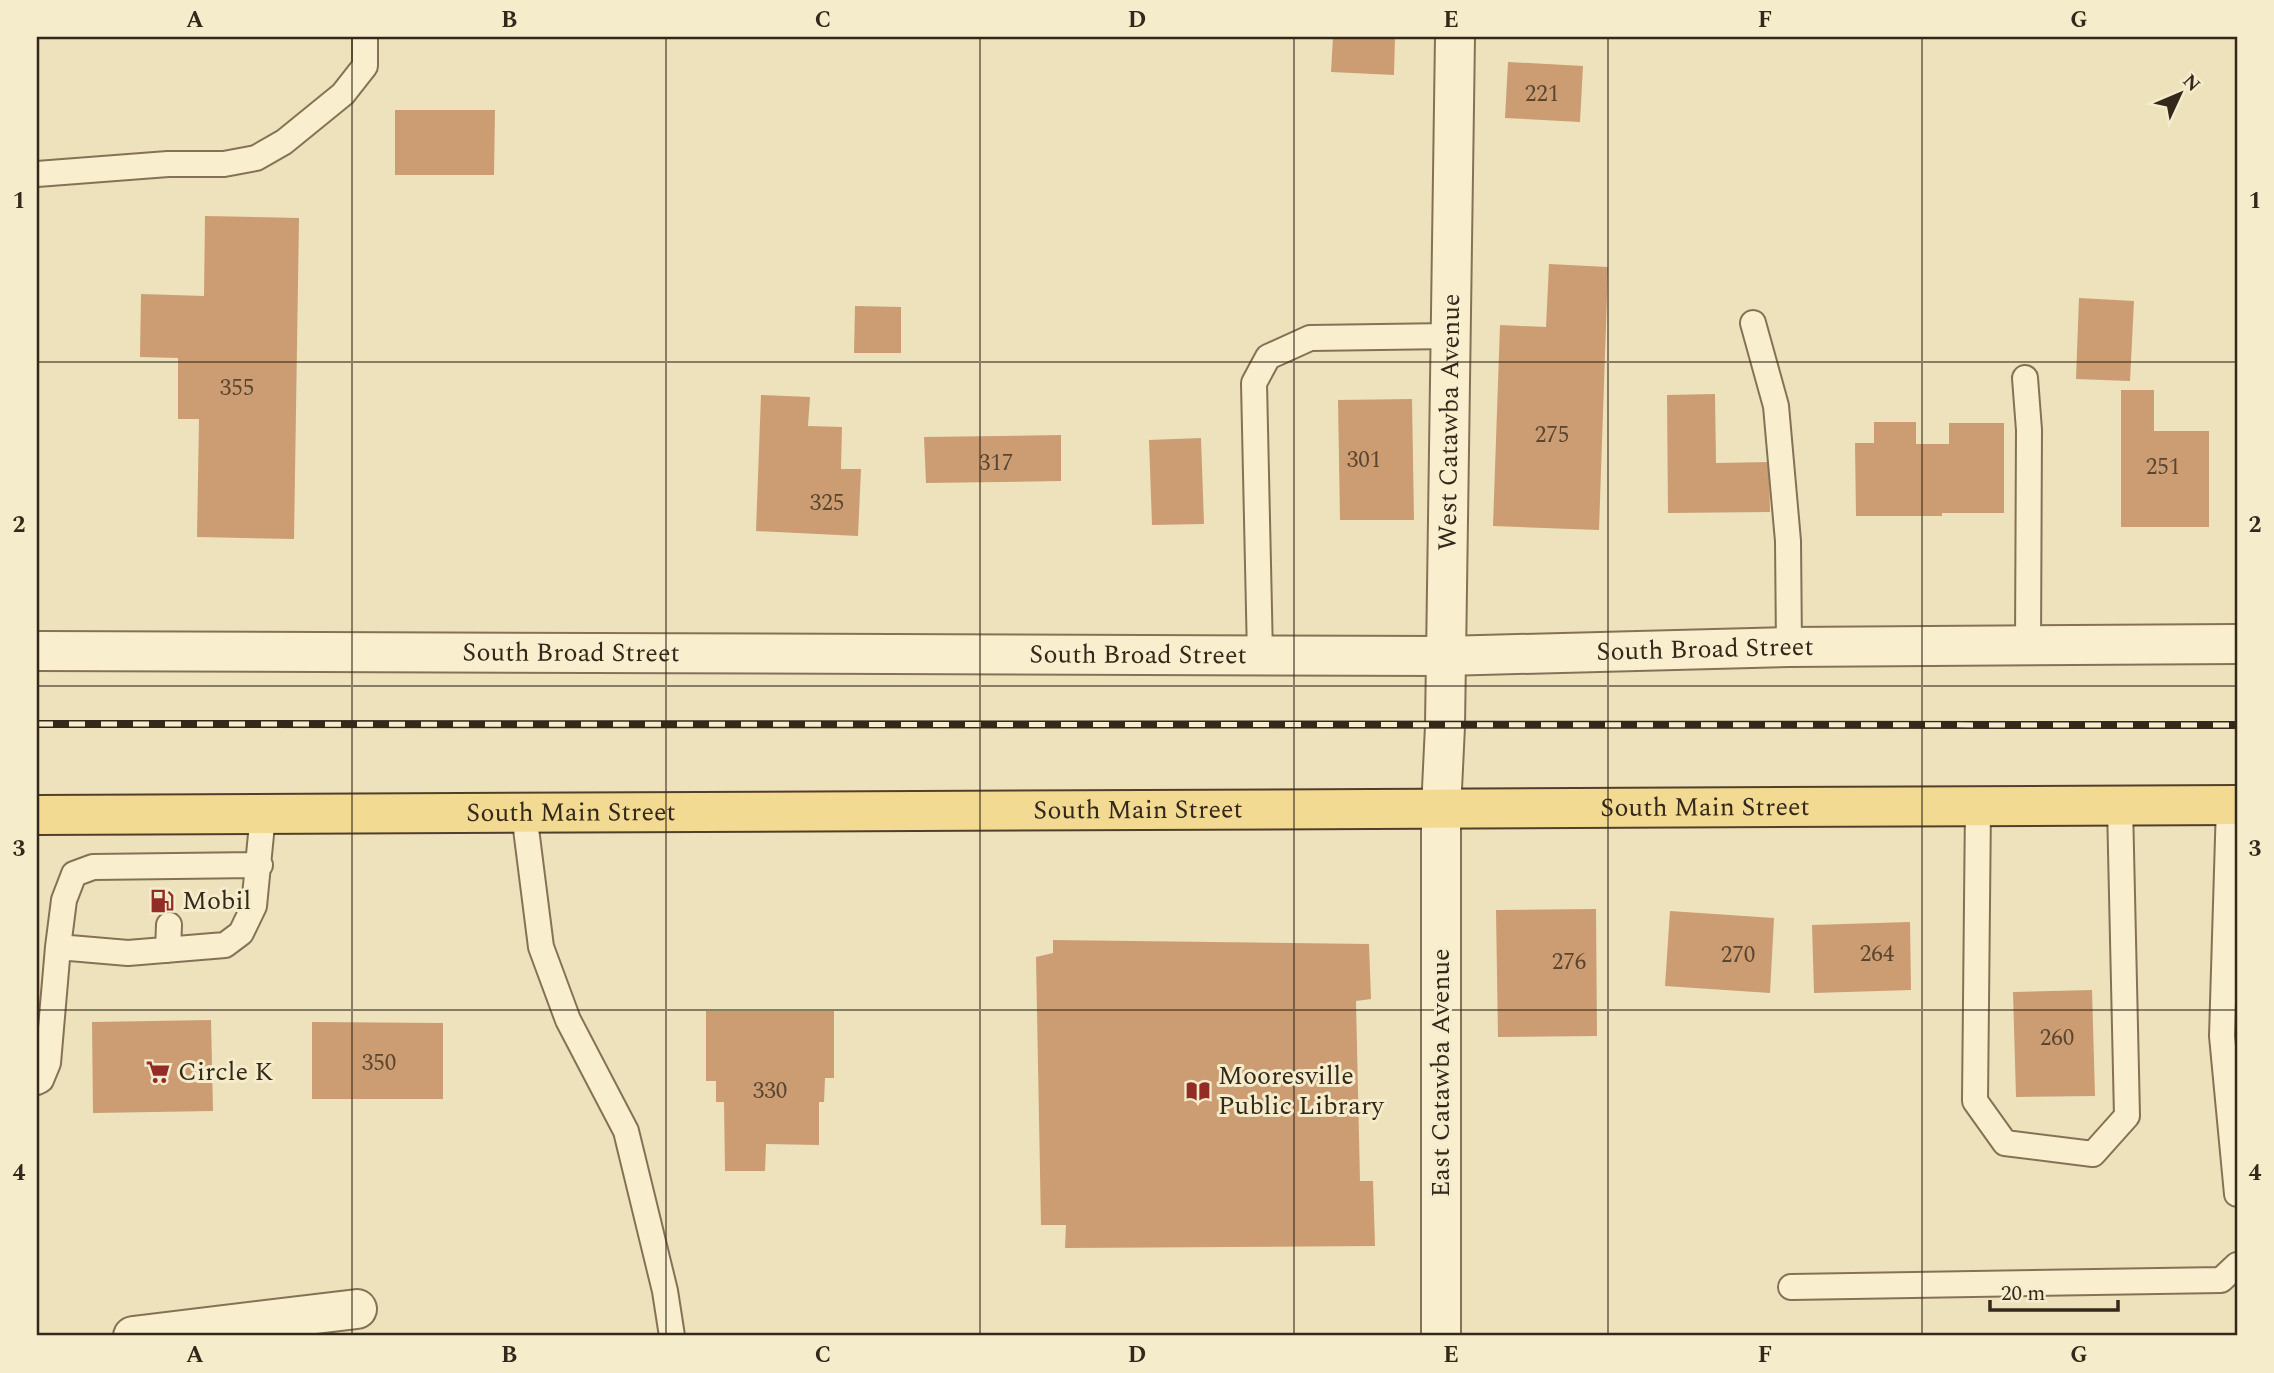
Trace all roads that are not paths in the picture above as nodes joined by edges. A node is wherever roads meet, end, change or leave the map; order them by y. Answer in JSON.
{"nodes":[{"id":1,"x":1455,"y":37,"type":"edge"},
{"id":2,"x":365,"y":40,"type":"dead end"},
{"id":3,"x":37,"y":174,"type":"edge"},
{"id":4,"x":1753,"y":323,"type":"dead end"},
{"id":5,"x":1450,"y":336,"type":"junction"},
{"id":6,"x":2025,"y":378,"type":"dead end"},
{"id":7,"x":2237,"y":644,"type":"edge"},
{"id":8,"x":2028,"y":646,"type":"junction"},
{"id":9,"x":1789,"y":647,"type":"junction"},
{"id":10,"x":37,"y":651,"type":"edge"},
{"id":11,"x":1261,"y":655,"type":"junction"},
{"id":12,"x":1444,"y":656,"type":"junction"},
{"id":13,"x":2233,"y":805,"type":"edge"},
{"id":14,"x":2120,"y":806,"type":"junction"},
{"id":15,"x":1978,"y":807,"type":"junction"},
{"id":16,"x":1441,"y":810,"type":"junction"},
{"id":17,"x":524,"y":813,"type":"junction"},
{"id":18,"x":263,"y":814,"type":"junction"},
{"id":19,"x":37,"y":815,"type":"edge"},
{"id":20,"x":260,"y":865,"type":"junction"},
{"id":21,"x":169,"y":925,"type":"dead end"},
{"id":22,"x":58,"y":947,"type":"junction"},
{"id":23,"x":168,"y":950,"type":"junction"},
{"id":24,"x":37,"y":1082,"type":"edge"},
{"id":25,"x":2237,"y":1194,"type":"edge"},
{"id":26,"x":2237,"y":1265,"type":"edge"},
{"id":27,"x":1791,"y":1287,"type":"dead end"},
{"id":28,"x":357,"y":1309,"type":"dead end"},
{"id":29,"x":133,"y":1336,"type":"edge"},
{"id":30,"x":671,"y":1336,"type":"edge"},
{"id":31,"x":1441,"y":1336,"type":"edge"}],
"edges":[{"from":1,"to":5,"type":"street","name":"West Catawba Avenue"},
{"from":2,"to":3,"type":"lane"},
{"from":4,"to":9,"type":"lane"},
{"from":5,"to":11,"type":"lane"},
{"from":5,"to":12,"type":"street","name":"West Catawba Avenue"},
{"from":6,"to":8,"type":"lane"},
{"from":7,"to":8,"type":"street","name":"South Broad Street"},
{"from":8,"to":9,"type":"street","name":"South Broad Street"},
{"from":9,"to":12,"type":"street","name":"South Broad Street"},
{"from":10,"to":11,"type":"street","name":"South Broad Street"},
{"from":11,"to":12,"type":"street","name":"South Broad Street"},
{"from":12,"to":16,"type":"street","name":"West Catawba Avenue"},
{"from":13,"to":14,"type":"main road","name":"South Main Street"},
{"from":13,"to":25,"type":"lane"},
{"from":14,"to":15,"type":"main road","name":"South Main Street"},
{"from":14,"to":15,"type":"lane"},
{"from":15,"to":16,"type":"main road","name":"South Main Street"},
{"from":16,"to":17,"type":"main road","name":"South Main Street"},
{"from":16,"to":31,"type":"street","name":"East Catawba Avenue"},
{"from":17,"to":18,"type":"main road","name":"South Main Street"},
{"from":17,"to":30,"type":"lane"},
{"from":18,"to":19,"type":"main road","name":"South Main Street"},
{"from":18,"to":20,"type":"lane"},
{"from":20,"to":22,"type":"lane"},
{"from":20,"to":23,"type":"lane"},
{"from":21,"to":23,"type":"lane"},
{"from":22,"to":23,"type":"lane"},
{"from":22,"to":24,"type":"lane"},
{"from":26,"to":27,"type":"lane"},
{"from":28,"to":29,"type":"street"}]}
